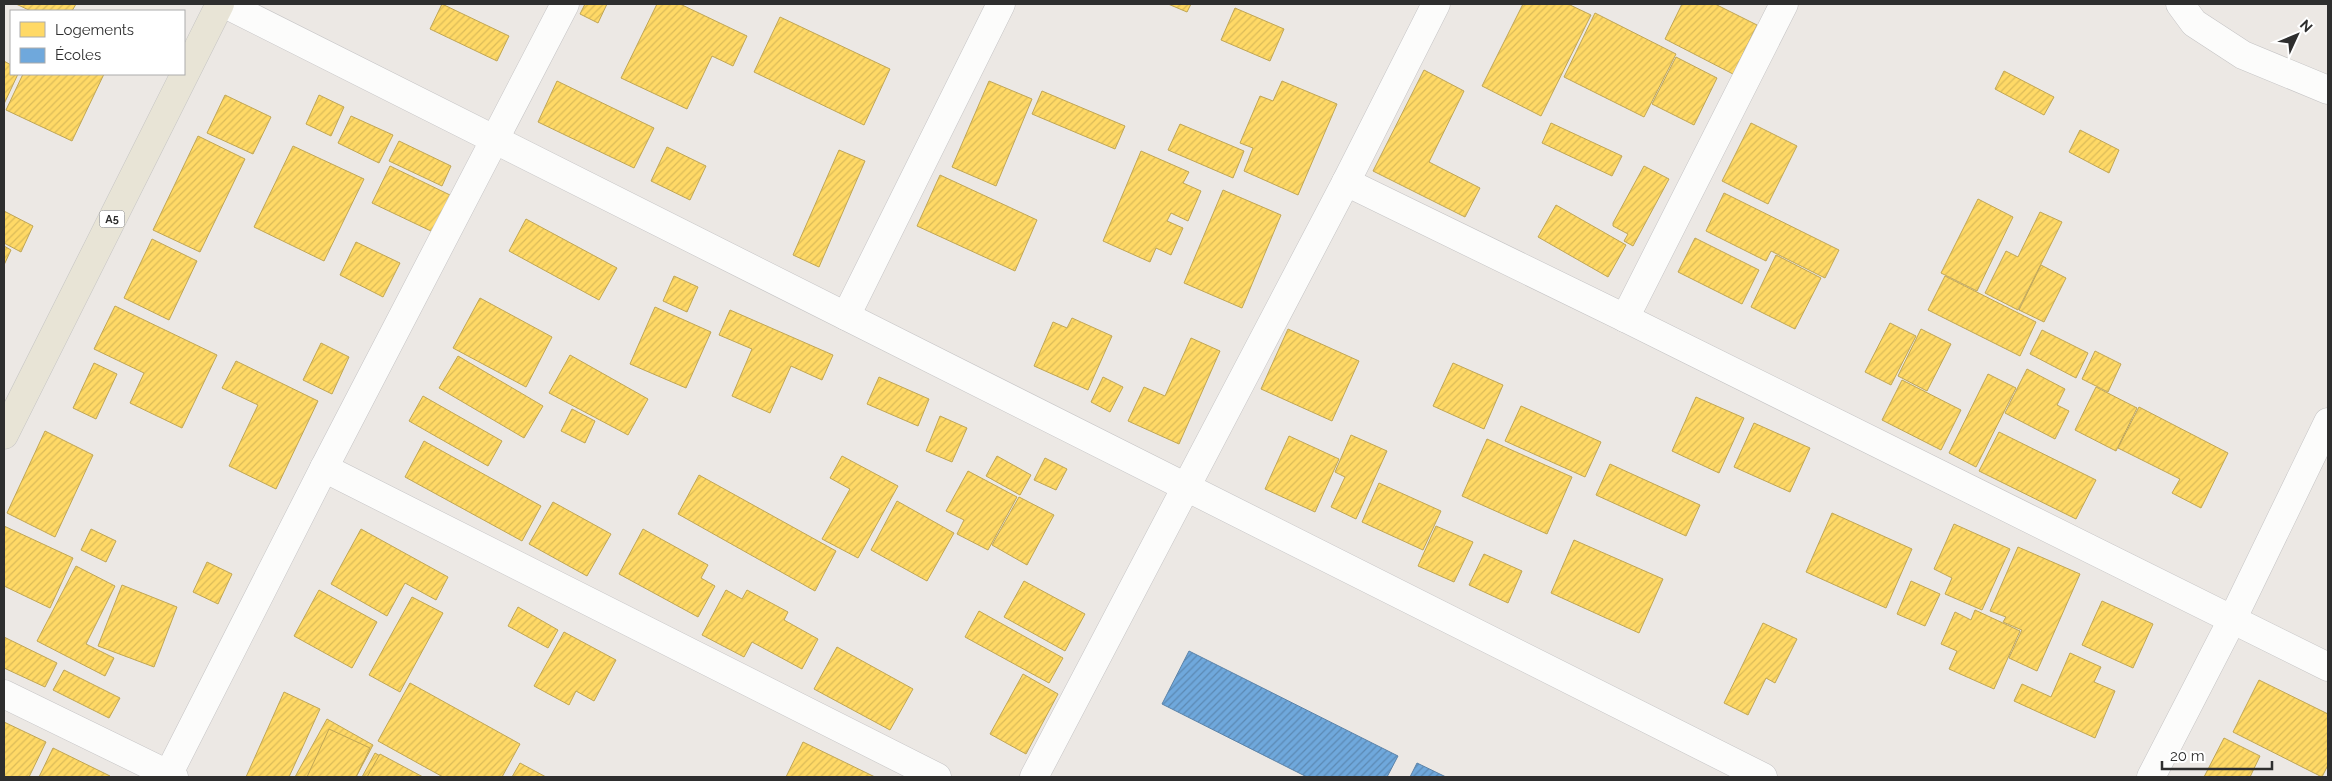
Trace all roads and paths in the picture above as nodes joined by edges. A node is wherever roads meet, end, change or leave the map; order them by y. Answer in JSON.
{"nodes":[{"id":1,"x":220,"y":4,"type":"edge"},
{"id":2,"x":225,"y":4,"type":"edge"},
{"id":3,"x":565,"y":4,"type":"edge"},
{"id":4,"x":1001,"y":4,"type":"edge"},
{"id":5,"x":1436,"y":4,"type":"edge"},
{"id":6,"x":1784,"y":4,"type":"edge"},
{"id":7,"x":2180,"y":4,"type":"edge"},
{"id":8,"x":185,"y":74,"type":"edge"},
{"id":9,"x":184,"y":75,"type":"edge"},
{"id":10,"x":2328,"y":90,"type":"edge"},
{"id":11,"x":494,"y":139,"type":"junction"},
{"id":12,"x":1346,"y":182,"type":"junction"},
{"id":13,"x":846,"y":316,"type":"junction"},
{"id":14,"x":1625,"y":318,"type":"junction"},
{"id":15,"x":2328,"y":422,"type":"edge"},
{"id":16,"x":4,"y":435,"type":"edge"},
{"id":17,"x":324,"y":468,"type":"junction"},
{"id":18,"x":1185,"y":486,"type":"junction"},
{"id":19,"x":2232,"y":620,"type":"junction"},
{"id":20,"x":2328,"y":667,"type":"edge"},
{"id":21,"x":4,"y":694,"type":"edge"},
{"id":22,"x":159,"y":774,"type":"edge"},
{"id":23,"x":937,"y":777,"type":"edge"},
{"id":24,"x":1034,"y":777,"type":"edge"},
{"id":25,"x":1764,"y":777,"type":"edge"},
{"id":26,"x":2151,"y":777,"type":"edge"}],
"edges":[{"from":1,"to":8,"type":"main road","number":"A5"},
{"from":2,"to":11,"type":"street"},
{"from":3,"to":11,"type":"street"},
{"from":4,"to":13,"type":"street"},
{"from":5,"to":12,"type":"street"},
{"from":6,"to":14,"type":"street"},
{"from":7,"to":10,"type":"street"},
{"from":9,"to":16,"type":"main road","number":"A5"},
{"from":11,"to":13,"type":"street"},
{"from":11,"to":17,"type":"street"},
{"from":12,"to":14,"type":"street"},
{"from":12,"to":18,"type":"street"},
{"from":13,"to":18,"type":"street"},
{"from":14,"to":19,"type":"street"},
{"from":15,"to":19,"type":"street"},
{"from":17,"to":22,"type":"street"},
{"from":17,"to":23,"type":"street"},
{"from":18,"to":24,"type":"street"},
{"from":18,"to":25,"type":"street"},
{"from":19,"to":20,"type":"street"},
{"from":19,"to":26,"type":"street"},
{"from":21,"to":22,"type":"street"}]}
